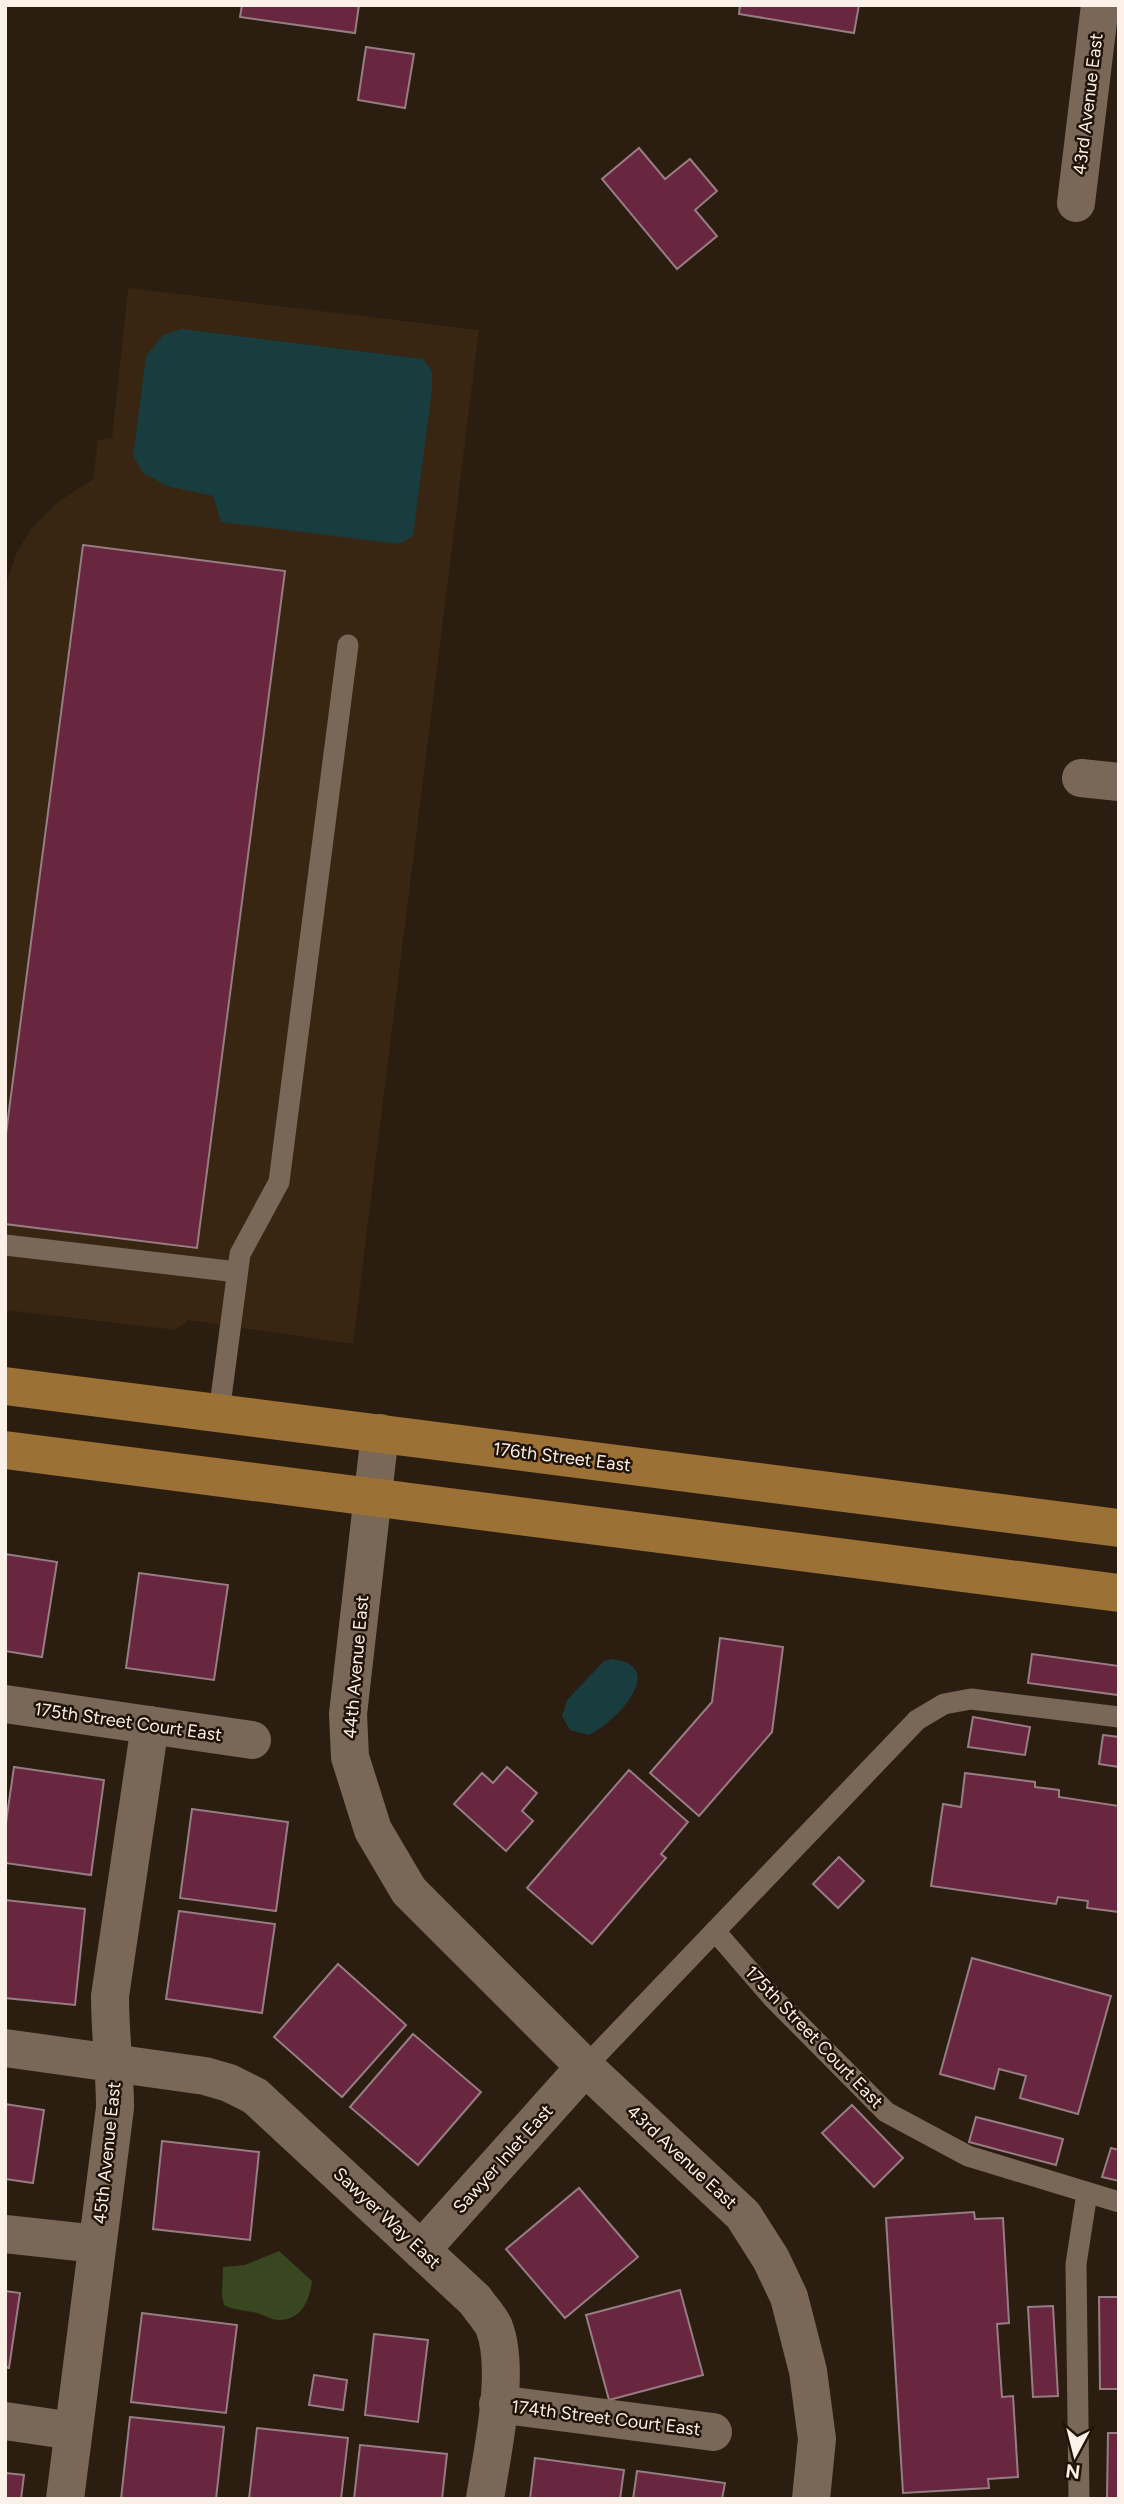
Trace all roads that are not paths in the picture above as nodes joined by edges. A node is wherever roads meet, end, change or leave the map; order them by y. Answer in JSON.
{"nodes":[{"id":1,"x":1100,"y":5,"type":"edge"},
{"id":2,"x":1076,"y":203,"type":"dead end"},
{"id":3,"x":348,"y":645,"type":"dead end"},
{"id":4,"x":1081,"y":778,"type":"dead end"},
{"id":5,"x":1119,"y":782,"type":"edge"},
{"id":6,"x":5,"y":1245,"type":"edge"},
{"id":7,"x":237,"y":1272,"type":"junction"},
{"id":8,"x":5,"y":1386,"type":"edge"},
{"id":9,"x":219,"y":1413,"type":"junction"},
{"id":10,"x":380,"y":1433,"type":"junction"},
{"id":11,"x":5,"y":1450,"type":"edge"},
{"id":12,"x":372,"y":1497,"type":"junction"},
{"id":13,"x":1119,"y":1528,"type":"edge"},
{"id":14,"x":1119,"y":1593,"type":"edge"},
{"id":15,"x":5,"y":1704,"type":"edge"},
{"id":16,"x":1119,"y":1717,"type":"edge"},
{"id":17,"x":150,"y":1725,"type":"junction"},
{"id":18,"x":252,"y":1740,"type":"dead end"},
{"id":19,"x":715,"y":1931,"type":"junction"},
{"id":20,"x":5,"y":2048,"type":"edge"},
{"id":21,"x":113,"y":2063,"type":"junction"},
{"id":22,"x":585,"y":2067,"type":"junction"},
{"id":23,"x":1087,"y":2193,"type":"junction"},
{"id":24,"x":1119,"y":2202,"type":"edge"},
{"id":25,"x":5,"y":2234,"type":"edge"},
{"id":26,"x":97,"y":2245,"type":"junction"},
{"id":27,"x":421,"y":2250,"type":"junction"},
{"id":28,"x":498,"y":2404,"type":"junction"},
{"id":29,"x":5,"y":2421,"type":"edge"},
{"id":30,"x":73,"y":2431,"type":"junction"},
{"id":31,"x":713,"y":2432,"type":"dead end"},
{"id":32,"x":65,"y":2499,"type":"edge"},
{"id":33,"x":485,"y":2499,"type":"edge"},
{"id":34,"x":811,"y":2499,"type":"edge"},
{"id":35,"x":1079,"y":2499,"type":"edge"}],
"edges":[{"from":1,"to":2,"type":"street","name":"43rd Avenue East"},
{"from":3,"to":7,"type":"lane"},
{"from":4,"to":5,"type":"street"},
{"from":6,"to":7,"type":"lane"},
{"from":7,"to":9,"type":"lane"},
{"from":8,"to":9,"type":"main road","name":"176th Street East"},
{"from":9,"to":10,"type":"main road","name":"176th Street East"},
{"from":10,"to":12,"type":"street","name":"44th Avenue East"},
{"from":10,"to":13,"type":"main road","name":"176th Street East"},
{"from":11,"to":12,"type":"main road"},
{"from":12,"to":14,"type":"main road"},
{"from":12,"to":22,"type":"street","name":"44th Avenue East"},
{"from":15,"to":17,"type":"street","name":"175th Street Court East"},
{"from":16,"to":19,"type":"lane"},
{"from":17,"to":18,"type":"street","name":"175th Street Court East"},
{"from":17,"to":21,"type":"street","name":"45th Avenue East"},
{"from":19,"to":22,"type":"lane"},
{"from":19,"to":23,"type":"lane","name":"175th Street Court East"},
{"from":20,"to":21,"type":"street","name":"Sawyer Way East"},
{"from":21,"to":26,"type":"street","name":"45th Avenue East"},
{"from":21,"to":27,"type":"street","name":"Sawyer Way East"},
{"from":22,"to":27,"type":"street","name":"Sawyer Inlet East"},
{"from":22,"to":34,"type":"street","name":"43rd Avenue East"},
{"from":23,"to":24,"type":"lane","name":"175th Street Court East"},
{"from":23,"to":35,"type":"lane"},
{"from":25,"to":26,"type":"street"},
{"from":26,"to":30,"type":"street","name":"45th Avenue East"},
{"from":27,"to":28,"type":"street","name":"Sawyer Way East"},
{"from":28,"to":31,"type":"street","name":"174th Street Court East"},
{"from":28,"to":33,"type":"street","name":"Sawyer Way East"},
{"from":29,"to":30,"type":"street"},
{"from":30,"to":32,"type":"street","name":"45th Avenue East"}]}
